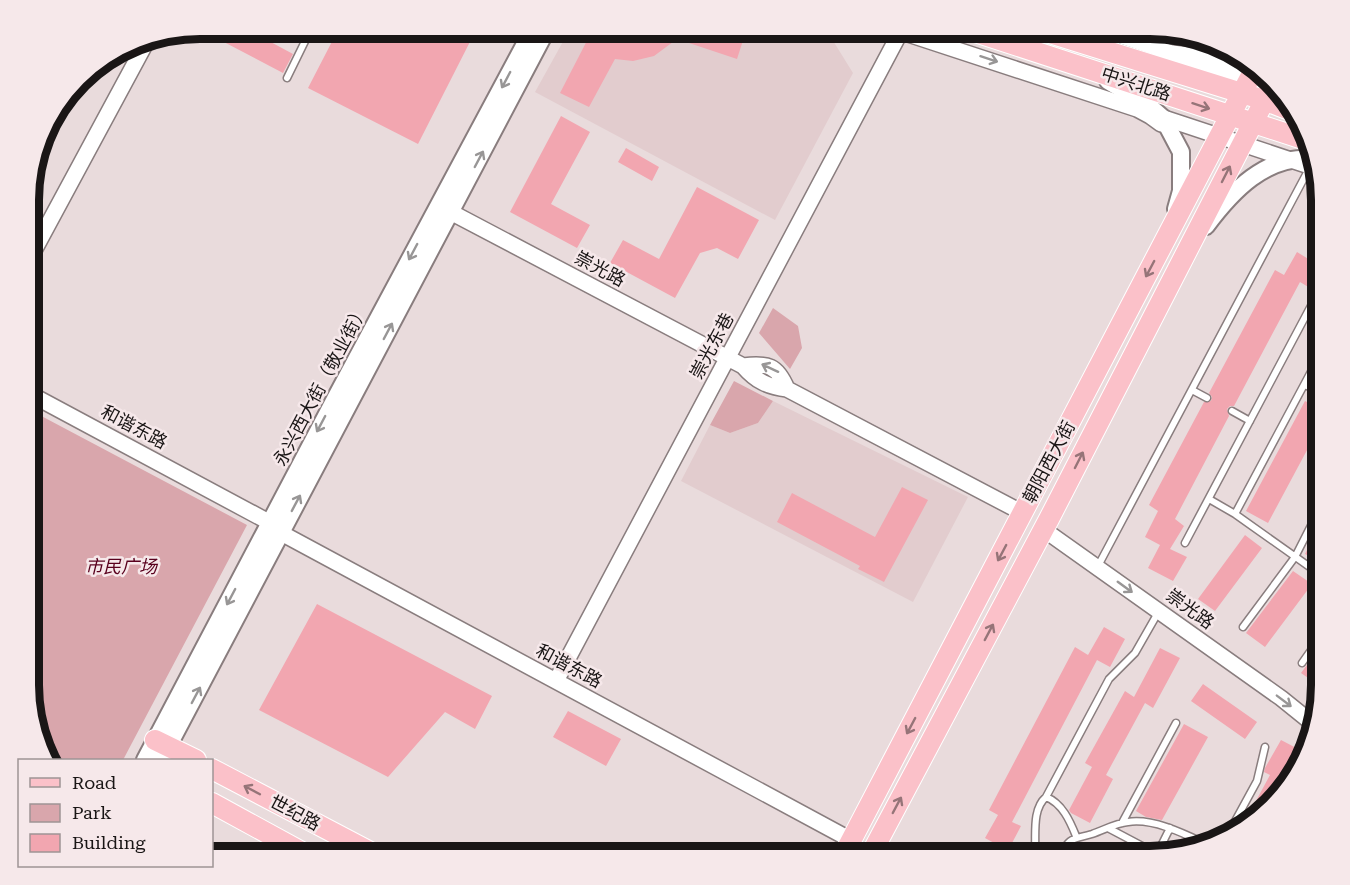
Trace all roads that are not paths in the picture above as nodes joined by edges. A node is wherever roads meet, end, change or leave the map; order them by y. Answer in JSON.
{"nodes":[{"id":1,"x":306,"y":39,"type":"edge"},
{"id":2,"x":528,"y":39,"type":"edge"},
{"id":3,"x":541,"y":39,"type":"edge"},
{"id":4,"x":893,"y":39,"type":"edge"},
{"id":5,"x":928,"y":39,"type":"edge"},
{"id":6,"x":999,"y":39,"type":"edge"},
{"id":7,"x":1116,"y":39,"type":"edge"},
{"id":8,"x":1119,"y":39,"type":"edge"},
{"id":9,"x":1122,"y":39,"type":"edge"},
{"id":10,"x":142,"y":51,"type":"edge"},
{"id":11,"x":1172,"y":53,"type":"junction"},
{"id":12,"x":1220,"y":56,"type":"edge"},
{"id":13,"x":1226,"y":59,"type":"edge"},
{"id":14,"x":1208,"y":64,"type":"junction"},
{"id":15,"x":1083,"y":67,"type":"junction"},
{"id":16,"x":287,"y":78,"type":"dead end"},
{"id":17,"x":1259,"y":85,"type":"edge"},
{"id":18,"x":1137,"y":109,"type":"junction"},
{"id":19,"x":1231,"y":115,"type":"junction"},
{"id":20,"x":1163,"y":118,"type":"junction"},
{"id":21,"x":1254,"y":122,"type":"junction"},
{"id":22,"x":1173,"y":136,"type":"junction"},
{"id":23,"x":1220,"y":137,"type":"junction"},
{"id":24,"x":1298,"y":137,"type":"edge"},
{"id":25,"x":1242,"y":144,"type":"junction"},
{"id":26,"x":1288,"y":159,"type":"junction"},
{"id":27,"x":1307,"y":164,"type":"edge"},
{"id":28,"x":1309,"y":172,"type":"edge"},
{"id":29,"x":444,"y":209,"type":"junction"},
{"id":30,"x":1166,"y":238,"type":"junction"},
{"id":31,"x":39,"y":241,"type":"edge"},
{"id":32,"x":1186,"y":253,"type":"junction"},
{"id":33,"x":1311,"y":306,"type":"edge"},
{"id":34,"x":728,"y":358,"type":"junction"},
{"id":35,"x":1311,"y":372,"type":"edge"},
{"id":36,"x":1304,"y":385,"type":"junction"},
{"id":37,"x":1311,"y":387,"type":"edge"},
{"id":38,"x":1192,"y":390,"type":"junction"},
{"id":39,"x":1207,"y":398,"type":"dead end"},
{"id":40,"x":39,"y":399,"type":"edge"},
{"id":41,"x":39,"y":409,"type":"edge"},
{"id":42,"x":1232,"y":411,"type":"dead end"},
{"id":43,"x":1250,"y":421,"type":"junction"},
{"id":44,"x":1209,"y":499,"type":"junction"},
{"id":45,"x":1023,"y":513,"type":"junction"},
{"id":46,"x":1235,"y":514,"type":"junction"},
{"id":47,"x":1311,"y":525,"type":"edge"},
{"id":48,"x":275,"y":529,"type":"junction"},
{"id":49,"x":1044,"y":529,"type":"junction"},
{"id":50,"x":1185,"y":543,"type":"dead end"},
{"id":51,"x":1295,"y":556,"type":"junction"},
{"id":52,"x":1098,"y":568,"type":"junction"},
{"id":53,"x":1311,"y":568,"type":"edge"},
{"id":54,"x":1159,"y":611,"type":"junction"},
{"id":55,"x":1243,"y":627,"type":"dead end"},
{"id":56,"x":1311,"y":650,"type":"edge"},
{"id":57,"x":1302,"y":663,"type":"dead end"},
{"id":58,"x":556,"y":681,"type":"junction"},
{"id":59,"x":1307,"y":719,"type":"edge"},
{"id":60,"x":1176,"y":723,"type":"dead end"},
{"id":61,"x":1265,"y":747,"type":"dead end"},
{"id":62,"x":162,"y":749,"type":"edge"},
{"id":63,"x":147,"y":759,"type":"edge"},
{"id":64,"x":193,"y":759,"type":"edge"},
{"id":65,"x":213,"y":770,"type":"edge"},
{"id":66,"x":1046,"y":797,"type":"junction"},
{"id":67,"x":213,"y":804,"type":"edge"},
{"id":68,"x":1235,"y":821,"type":"edge"},
{"id":69,"x":1122,"y":823,"type":"junction"},
{"id":70,"x":1108,"y":828,"type":"junction"},
{"id":71,"x":1170,"y":828,"type":"junction"},
{"id":72,"x":1076,"y":836,"type":"junction"},
{"id":73,"x":1196,"y":839,"type":"edge"},
{"id":74,"x":291,"y":846,"type":"edge"},
{"id":75,"x":359,"y":846,"type":"edge"},
{"id":76,"x":844,"y":846,"type":"edge"},
{"id":77,"x":848,"y":846,"type":"edge"},
{"id":78,"x":881,"y":846,"type":"edge"},
{"id":79,"x":1035,"y":846,"type":"edge"},
{"id":80,"x":1065,"y":846,"type":"edge"},
{"id":81,"x":1142,"y":846,"type":"edge"},
{"id":82,"x":1163,"y":846,"type":"edge"}],
"edges":[{"from":1,"to":16,"type":"lane"},
{"from":2,"to":29,"type":"main road","name":"永兴西大街（敬业街）","one_way":true},
{"from":29,"to":3,"type":"main road","name":"永兴西大街（敬业街）","one_way":true},
{"from":4,"to":34,"type":"street","name":"崇光东巷"},
{"from":5,"to":18,"type":"street","one_way":true},
{"from":6,"to":15,"type":"main road","name":"中兴北路"},
{"from":7,"to":14,"type":"main road"},
{"from":8,"to":17,"type":"main road","name":"中兴北路"},
{"from":9,"to":11,"type":"street"},
{"from":10,"to":31,"type":"street"},
{"from":11,"to":12,"type":"street"},
{"from":11,"to":14,"type":"street"},
{"from":13,"to":14,"type":"main road"},
{"from":14,"to":17,"type":"street"},
{"from":15,"to":19,"type":"main road","name":"中兴北路","one_way":true},
{"from":15,"to":20,"type":"main road"},
{"from":17,"to":19,"type":"main road","name":"朝阳西大街"},
{"from":17,"to":21,"type":"main road","name":"朝阳西大街"},
{"from":18,"to":20,"type":"street"},
{"from":18,"to":22,"type":"street"},
{"from":19,"to":21,"type":"main road","name":"中兴北路"},
{"from":19,"to":23,"type":"main road","name":"朝阳西大街"},
{"from":20,"to":22,"type":"main road"},
{"from":20,"to":23,"type":"street"},
{"from":21,"to":24,"type":"main road","name":"中兴北路"},
{"from":21,"to":25,"type":"main road","name":"朝阳西大街"},
{"from":22,"to":30,"type":"main road"},
{"from":23,"to":25,"type":"street"},
{"from":23,"to":30,"type":"main road","name":"朝阳西大街"},
{"from":25,"to":26,"type":"street"},
{"from":32,"to":25,"type":"main road","name":"朝阳西大街","one_way":true},
{"from":26,"to":27,"type":"main road"},
{"from":26,"to":32,"type":"main road"},
{"from":28,"to":38,"type":"lane"},
{"from":29,"to":34,"type":"street","name":"崇光路"},
{"from":29,"to":48,"type":"main road","name":"永兴西大街（敬业街）"},
{"from":30,"to":45,"type":"main road","name":"朝阳西大街","one_way":true},
{"from":49,"to":32,"type":"main road","name":"朝阳西大街","one_way":true},
{"from":33,"to":43,"type":"lane"},
{"from":34,"to":45,"type":"street","name":"崇光路"},
{"from":34,"to":58,"type":"street","name":"崇光东巷"},
{"from":35,"to":36,"type":"lane"},
{"from":36,"to":37,"type":"lane"},
{"from":36,"to":46,"type":"lane"},
{"from":38,"to":39,"type":"lane"},
{"from":38,"to":52,"type":"lane"},
{"from":40,"to":48,"type":"street","name":"和谐东路"},
{"from":41,"to":48,"type":"street","name":"和谐东路"},
{"from":42,"to":43,"type":"lane"},
{"from":43,"to":44,"type":"lane"},
{"from":44,"to":46,"type":"lane"},
{"from":44,"to":50,"type":"lane"},
{"from":45,"to":77,"type":"main road","name":"朝阳西大街","one_way":true},
{"from":46,"to":51,"type":"lane"},
{"from":47,"to":51,"type":"lane"},
{"from":48,"to":58,"type":"street","name":"和谐东路"},
{"from":48,"to":62,"type":"main road","name":"永兴西大街（敬业街）"},
{"from":49,"to":52,"type":"street","name":"崇光路"},
{"from":78,"to":49,"type":"main road","name":"朝阳西大街","one_way":true},
{"from":51,"to":53,"type":"lane"},
{"from":51,"to":55,"type":"lane"},
{"from":52,"to":54,"type":"street","name":"崇光路","one_way":true},
{"from":54,"to":59,"type":"street","name":"崇光路","one_way":true},
{"from":54,"to":66,"type":"lane"},
{"from":56,"to":57,"type":"lane"},
{"from":58,"to":76,"type":"street","name":"和谐东路"},
{"from":60,"to":69,"type":"lane"},
{"from":61,"to":68,"type":"lane"},
{"from":62,"to":63,"type":"main road","name":"永兴西大街（敬业街）"},
{"from":62,"to":64,"type":"main road"},
{"from":75,"to":65,"type":"main road","name":"世纪路","one_way":true},
{"from":66,"to":72,"type":"lane"},
{"from":66,"to":79,"type":"lane"},
{"from":67,"to":74,"type":"main road","name":"世纪路"},
{"from":69,"to":70,"type":"lane"},
{"from":69,"to":71,"type":"lane"},
{"from":70,"to":72,"type":"lane"},
{"from":70,"to":81,"type":"lane"},
{"from":71,"to":73,"type":"lane"},
{"from":71,"to":82,"type":"lane"},
{"from":72,"to":80,"type":"lane"}]}
